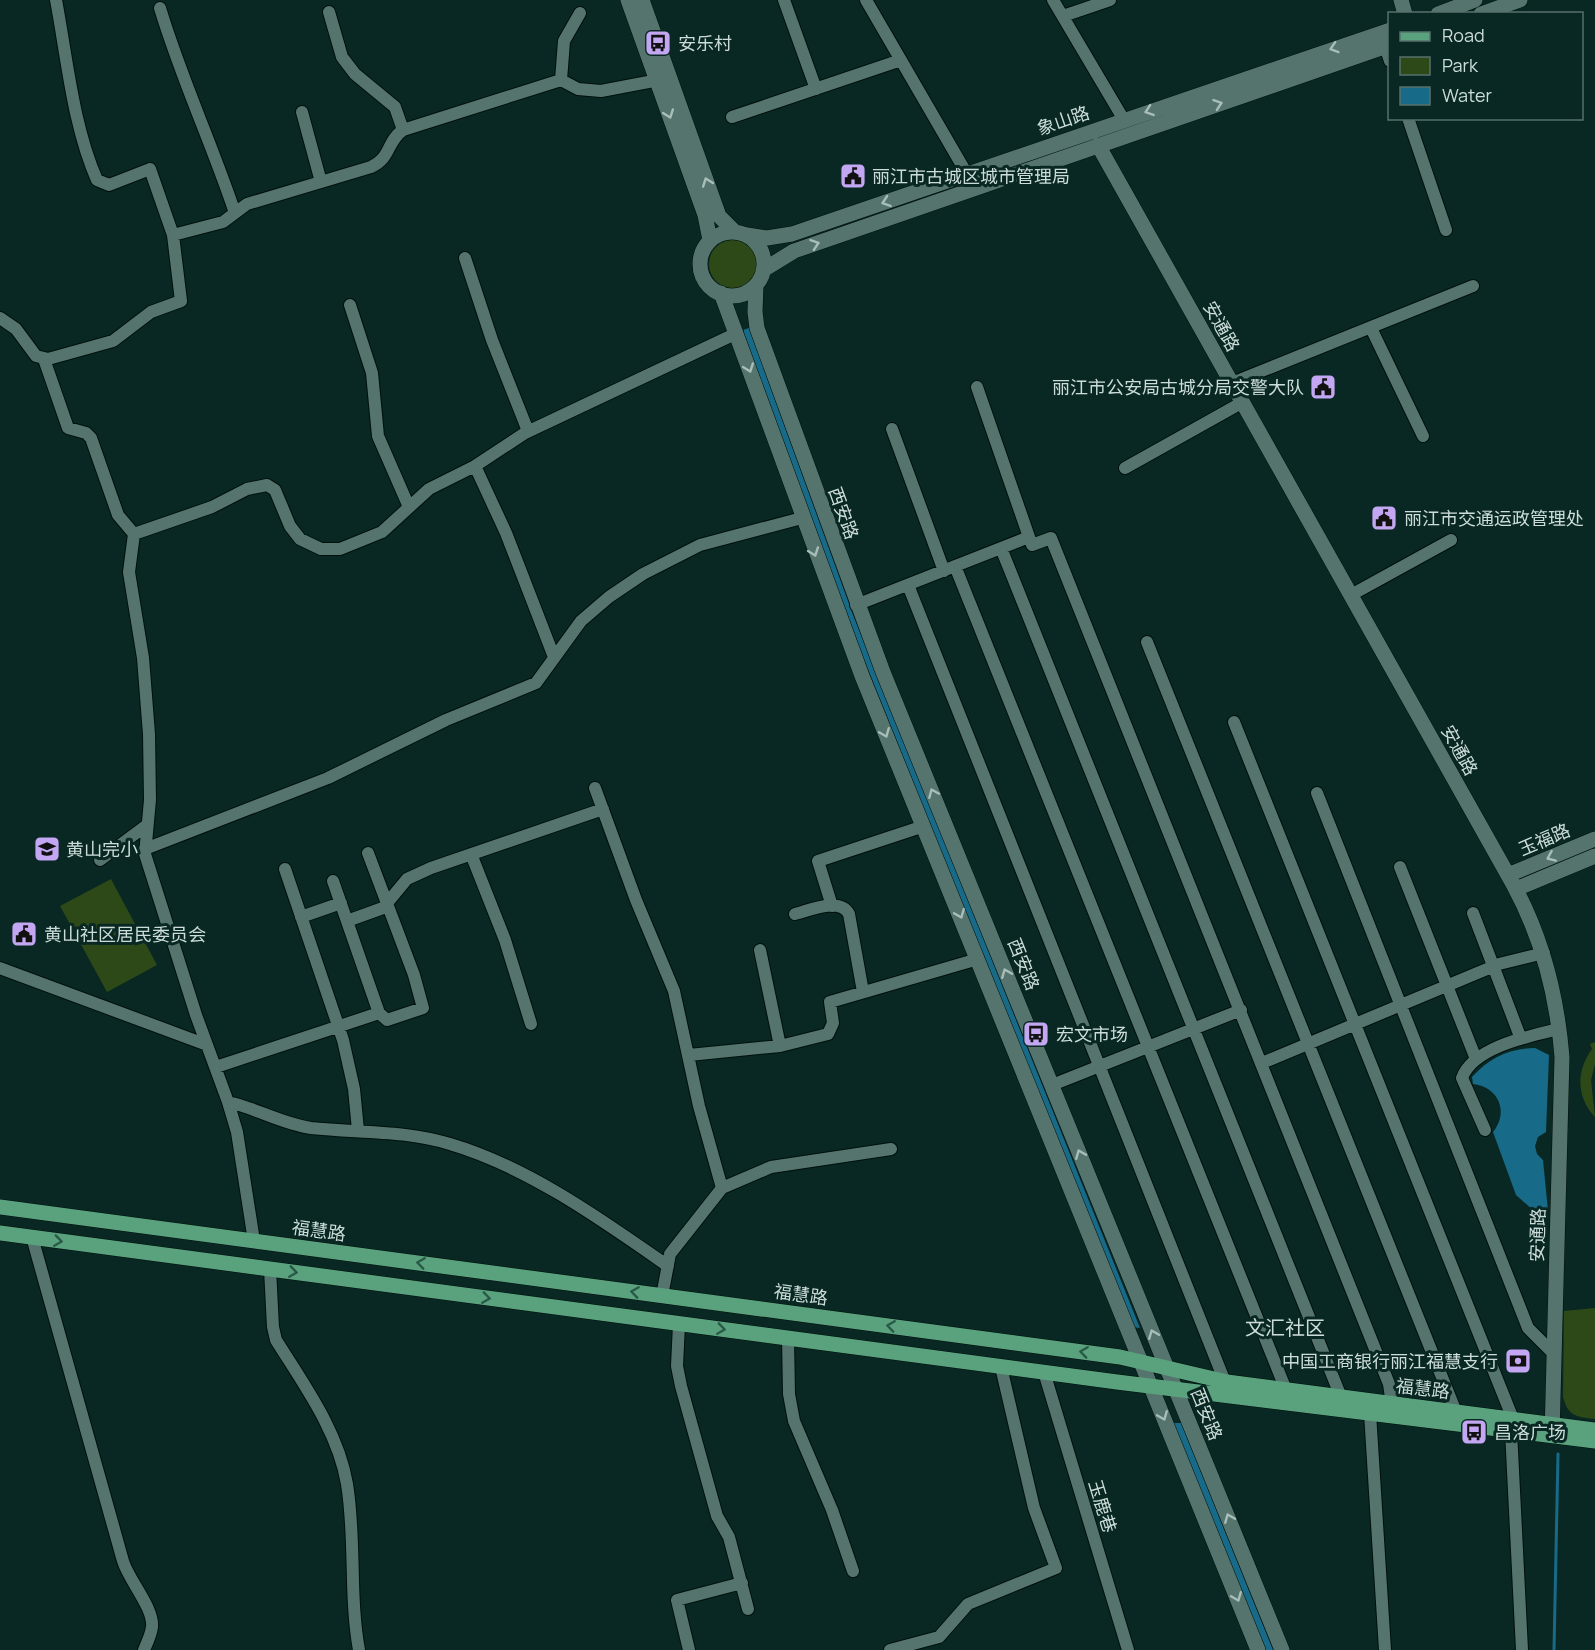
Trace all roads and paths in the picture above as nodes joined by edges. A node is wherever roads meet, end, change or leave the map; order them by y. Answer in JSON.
{"nodes":[{"id":1,"x":56,"y":0,"type":"edge"},
{"id":2,"x":628,"y":0,"type":"edge"},
{"id":3,"x":642,"y":0,"type":"edge"},
{"id":4,"x":784,"y":0,"type":"edge"},
{"id":5,"x":866,"y":0,"type":"edge"},
{"id":6,"x":1053,"y":0,"type":"edge"},
{"id":7,"x":1110,"y":0,"type":"edge"},
{"id":8,"x":1475,"y":0,"type":"edge"},
{"id":9,"x":1520,"y":0,"type":"edge"},
{"id":10,"x":160,"y":8,"type":"dead end"},
{"id":11,"x":329,"y":12,"type":"dead end"},
{"id":12,"x":1443,"y":12,"type":"edge"},
{"id":13,"x":1487,"y":12,"type":"edge"},
{"id":14,"x":580,"y":13,"type":"dead end"},
{"id":15,"x":1063,"y":16,"type":"junction"},
{"id":16,"x":1388,"y":30,"type":"edge"},
{"id":17,"x":1388,"y":51,"type":"edge"},
{"id":18,"x":901,"y":60,"type":"junction"},
{"id":19,"x":663,"y":79,"type":"junction"},
{"id":20,"x":561,"y":80,"type":"junction"},
{"id":21,"x":816,"y":89,"type":"junction"},
{"id":22,"x":302,"y":112,"type":"dead end"},
{"id":23,"x":732,"y":117,"type":"dead end"},
{"id":24,"x":1124,"y":120,"type":"junction"},
{"id":25,"x":1409,"y":120,"type":"edge"},
{"id":26,"x":403,"y":130,"type":"junction"},
{"id":27,"x":1098,"y":145,"type":"junction"},
{"id":28,"x":967,"y":174,"type":"junction"},
{"id":29,"x":321,"y":182,"type":"junction"},
{"id":30,"x":235,"y":213,"type":"junction"},
{"id":31,"x":1446,"y":230,"type":"dead end"},
{"id":32,"x":741,"y":234,"type":"junction"},
{"id":33,"x":173,"y":235,"type":"junction"},
{"id":34,"x":710,"y":240,"type":"junction"},
{"id":35,"x":465,"y":258,"type":"dead end"},
{"id":36,"x":764,"y":270,"type":"junction"},
{"id":37,"x":756,"y":285,"type":"junction"},
{"id":38,"x":1473,"y":286,"type":"dead end"},
{"id":39,"x":721,"y":294,"type":"junction"},
{"id":40,"x":350,"y":304,"type":"dead end"},
{"id":41,"x":0,"y":318,"type":"edge"},
{"id":42,"x":1371,"y":328,"type":"junction"},
{"id":43,"x":737,"y":333,"type":"junction"},
{"id":44,"x":45,"y":359,"type":"junction"},
{"id":45,"x":1232,"y":383,"type":"junction"},
{"id":46,"x":977,"y":387,"type":"dead end"},
{"id":47,"x":1243,"y":402,"type":"junction"},
{"id":48,"x":892,"y":429,"type":"dead end"},
{"id":49,"x":528,"y":431,"type":"junction"},
{"id":50,"x":1423,"y":436,"type":"dead end"},
{"id":51,"x":475,"y":466,"type":"junction"},
{"id":52,"x":1125,"y":468,"type":"dead end"},
{"id":53,"x":409,"y":507,"type":"junction"},
{"id":54,"x":802,"y":518,"type":"junction"},
{"id":55,"x":134,"y":534,"type":"junction"},
{"id":56,"x":1029,"y":537,"type":"junction"},
{"id":57,"x":1451,"y":540,"type":"dead end"},
{"id":58,"x":1001,"y":548,"type":"junction"},
{"id":59,"x":950,"y":568,"type":"junction"},
{"id":60,"x":908,"y":585,"type":"junction"},
{"id":61,"x":1351,"y":595,"type":"junction"},
{"id":62,"x":856,"y":605,"type":"junction"},
{"id":63,"x":1147,"y":642,"type":"dead end"},
{"id":64,"x":554,"y":657,"type":"junction"},
{"id":65,"x":1234,"y":722,"type":"dead end"},
{"id":66,"x":595,"y":788,"type":"dead end"},
{"id":67,"x":1317,"y":793,"type":"dead end"},
{"id":68,"x":603,"y":809,"type":"junction"},
{"id":69,"x":147,"y":825,"type":"junction"},
{"id":70,"x":924,"y":826,"type":"junction"},
{"id":71,"x":1595,"y":838,"type":"edge"},
{"id":72,"x":145,"y":849,"type":"junction"},
{"id":73,"x":368,"y":853,"type":"dead end"},
{"id":74,"x":471,"y":854,"type":"junction"},
{"id":75,"x":1595,"y":856,"type":"edge"},
{"id":76,"x":100,"y":860,"type":"dead end"},
{"id":77,"x":1400,"y":867,"type":"dead end"},
{"id":78,"x":285,"y":869,"type":"dead end"},
{"id":79,"x":1508,"y":875,"type":"junction"},
{"id":80,"x":333,"y":881,"type":"dead end"},
{"id":81,"x":1516,"y":890,"type":"junction"},
{"id":82,"x":341,"y":903,"type":"junction"},
{"id":83,"x":387,"y":904,"type":"junction"},
{"id":84,"x":832,"y":906,"type":"junction"},
{"id":85,"x":1473,"y":913,"type":"dead end"},
{"id":86,"x":795,"y":914,"type":"dead end"},
{"id":87,"x":301,"y":917,"type":"junction"},
{"id":88,"x":347,"y":921,"type":"junction"},
{"id":89,"x":760,"y":950,"type":"dead end"},
{"id":90,"x":1544,"y":953,"type":"junction"},
{"id":91,"x":978,"y":959,"type":"junction"},
{"id":92,"x":1493,"y":966,"type":"junction"},
{"id":93,"x":0,"y":968,"type":"edge"},
{"id":94,"x":1447,"y":986,"type":"junction"},
{"id":95,"x":863,"y":992,"type":"junction"},
{"id":96,"x":1401,"y":1005,"type":"junction"},
{"id":97,"x":1241,"y":1010,"type":"junction"},
{"id":98,"x":379,"y":1013,"type":"junction"},
{"id":99,"x":531,"y":1024,"type":"dead end"},
{"id":100,"x":1355,"y":1024,"type":"junction"},
{"id":101,"x":338,"y":1028,"type":"junction"},
{"id":102,"x":1194,"y":1029,"type":"junction"},
{"id":103,"x":1559,"y":1029,"type":"junction"},
{"id":104,"x":1521,"y":1039,"type":"junction"},
{"id":105,"x":1308,"y":1043,"type":"junction"},
{"id":106,"x":207,"y":1045,"type":"junction"},
{"id":107,"x":780,"y":1046,"type":"junction"},
{"id":108,"x":1148,"y":1047,"type":"junction"},
{"id":109,"x":689,"y":1055,"type":"junction"},
{"id":110,"x":1476,"y":1059,"type":"junction"},
{"id":111,"x":1262,"y":1063,"type":"junction"},
{"id":112,"x":1101,"y":1066,"type":"junction"},
{"id":113,"x":216,"y":1067,"type":"junction"},
{"id":114,"x":1052,"y":1085,"type":"junction"},
{"id":115,"x":228,"y":1102,"type":"junction"},
{"id":116,"x":1485,"y":1130,"type":"dead end"},
{"id":117,"x":357,"y":1131,"type":"junction"},
{"id":118,"x":891,"y":1149,"type":"dead end"},
{"id":119,"x":722,"y":1188,"type":"junction"},
{"id":120,"x":0,"y":1207,"type":"edge"},
{"id":121,"x":0,"y":1233,"type":"edge"},
{"id":122,"x":32,"y":1238,"type":"junction"},
{"id":123,"x":254,"y":1241,"type":"junction"},
{"id":124,"x":668,"y":1266,"type":"junction"},
{"id":125,"x":270,"y":1269,"type":"junction"},
{"id":126,"x":662,"y":1296,"type":"junction"},
{"id":127,"x":679,"y":1324,"type":"junction"},
{"id":128,"x":788,"y":1338,"type":"junction"},
{"id":129,"x":1554,"y":1354,"type":"junction"},
{"id":130,"x":1141,"y":1362,"type":"junction"},
{"id":131,"x":1000,"y":1366,"type":"junction"},
{"id":132,"x":1167,"y":1368,"type":"junction"},
{"id":133,"x":1044,"y":1372,"type":"junction"},
{"id":134,"x":1225,"y":1382,"type":"junction"},
{"id":135,"x":1151,"y":1386,"type":"junction"},
{"id":136,"x":1176,"y":1388,"type":"junction"},
{"id":137,"x":1286,"y":1390,"type":"junction"},
{"id":138,"x":1341,"y":1397,"type":"junction"},
{"id":139,"x":1392,"y":1404,"type":"junction"},
{"id":140,"x":1456,"y":1412,"type":"junction"},
{"id":141,"x":1370,"y":1413,"type":"junction"},
{"id":142,"x":1511,"y":1425,"type":"junction"},
{"id":143,"x":1552,"y":1430,"type":"junction"},
{"id":144,"x":1595,"y":1430,"type":"edge"},
{"id":145,"x":1595,"y":1442,"type":"edge"},
{"id":146,"x":854,"y":1571,"type":"dead end"},
{"id":147,"x":742,"y":1583,"type":"junction"},
{"id":148,"x":748,"y":1609,"type":"dead end"},
{"id":149,"x":144,"y":1650,"type":"edge"},
{"id":150,"x":358,"y":1650,"type":"edge"},
{"id":151,"x":689,"y":1650,"type":"edge"},
{"id":152,"x":890,"y":1650,"type":"edge"},
{"id":153,"x":1128,"y":1650,"type":"edge"},
{"id":154,"x":1258,"y":1650,"type":"edge"},
{"id":155,"x":1282,"y":1650,"type":"edge"},
{"id":156,"x":1385,"y":1650,"type":"edge"},
{"id":157,"x":1522,"y":1650,"type":"edge"}],
"edges":[{"from":1,"to":33,"type":"street"},
{"from":2,"to":19,"type":"street"},
{"from":3,"to":19,"type":"street"},
{"from":4,"to":21,"type":"street"},
{"from":5,"to":18,"type":"street"},
{"from":6,"to":15,"type":"street"},
{"from":7,"to":15,"type":"street"},
{"from":8,"to":12,"type":"street"},
{"from":9,"to":13,"type":"street"},
{"from":10,"to":30,"type":"street"},
{"from":11,"to":26,"type":"street"},
{"from":14,"to":20,"type":"street"},
{"from":15,"to":24,"type":"street"},
{"from":16,"to":24,"type":"street","name":"象山路","one_way":true},
{"from":27,"to":17,"type":"street","name":"象山路","one_way":true},
{"from":18,"to":21,"type":"street"},
{"from":18,"to":28,"type":"street"},
{"from":19,"to":20,"type":"street"},
{"from":32,"to":19,"type":"street","one_way":true},
{"from":19,"to":34,"type":"street","one_way":true},
{"from":20,"to":26,"type":"street"},
{"from":21,"to":23,"type":"street"},
{"from":22,"to":29,"type":"street"},
{"from":24,"to":28,"type":"street","name":"象山路"},
{"from":25,"to":31,"type":"street"},
{"from":26,"to":29,"type":"street"},
{"from":36,"to":27,"type":"street","name":"象山路","one_way":true},
{"from":27,"to":45,"type":"street","name":"安通路"},
{"from":28,"to":32,"type":"street","name":"象山路","one_way":true},
{"from":29,"to":30,"type":"street"},
{"from":30,"to":33,"type":"street"},
{"from":32,"to":34,"type":"street"},
{"from":32,"to":36,"type":"street"},
{"from":33,"to":44,"type":"street"},
{"from":34,"to":39,"type":"street"},
{"from":35,"to":49,"type":"street"},
{"from":36,"to":37,"type":"street"},
{"from":37,"to":39,"type":"street"},
{"from":37,"to":62,"type":"street","name":"西安路"},
{"from":38,"to":42,"type":"street"},
{"from":39,"to":43,"type":"street"},
{"from":40,"to":53,"type":"street"},
{"from":41,"to":44,"type":"street"},
{"from":42,"to":45,"type":"street"},
{"from":42,"to":50,"type":"street"},
{"from":43,"to":49,"type":"street"},
{"from":43,"to":54,"type":"street","one_way":true},
{"from":44,"to":55,"type":"street"},
{"from":45,"to":47,"type":"street","name":"安通路"},
{"from":46,"to":56,"type":"street"},
{"from":47,"to":52,"type":"street"},
{"from":47,"to":61,"type":"street","name":"安通路"},
{"from":48,"to":59,"type":"street"},
{"from":49,"to":51,"type":"street"},
{"from":51,"to":53,"type":"street"},
{"from":51,"to":64,"type":"street"},
{"from":53,"to":55,"type":"street"},
{"from":54,"to":64,"type":"street"},
{"from":54,"to":70,"type":"street","one_way":true},
{"from":55,"to":69,"type":"street"},
{"from":56,"to":58,"type":"street"},
{"from":56,"to":97,"type":"street"},
{"from":57,"to":61,"type":"street"},
{"from":58,"to":59,"type":"street"},
{"from":58,"to":102,"type":"street"},
{"from":59,"to":60,"type":"street"},
{"from":59,"to":108,"type":"street"},
{"from":60,"to":62,"type":"street"},
{"from":60,"to":112,"type":"street"},
{"from":61,"to":79,"type":"street","name":"安通路"},
{"from":114,"to":62,"type":"street","name":"西安路","one_way":true},
{"from":63,"to":105,"type":"street"},
{"from":64,"to":72,"type":"street"},
{"from":65,"to":100,"type":"street"},
{"from":66,"to":68,"type":"street"},
{"from":67,"to":96,"type":"street"},
{"from":68,"to":74,"type":"street"},
{"from":68,"to":109,"type":"street"},
{"from":69,"to":72,"type":"street"},
{"from":69,"to":76,"type":"street"},
{"from":70,"to":84,"type":"street"},
{"from":70,"to":91,"type":"street","one_way":true},
{"from":71,"to":79,"type":"street","name":"玉福路","one_way":true},
{"from":72,"to":106,"type":"street"},
{"from":73,"to":83,"type":"street"},
{"from":74,"to":83,"type":"street"},
{"from":74,"to":99,"type":"street"},
{"from":75,"to":81,"type":"street","name":"玉福路"},
{"from":77,"to":94,"type":"street"},
{"from":78,"to":87,"type":"street"},
{"from":79,"to":81,"type":"street","name":"安通路"},
{"from":80,"to":82,"type":"street"},
{"from":81,"to":90,"type":"street","name":"安通路"},
{"from":82,"to":87,"type":"street"},
{"from":82,"to":88,"type":"street"},
{"from":83,"to":88,"type":"street"},
{"from":83,"to":98,"type":"street"},
{"from":84,"to":86,"type":"street"},
{"from":84,"to":95,"type":"street"},
{"from":85,"to":92,"type":"street"},
{"from":87,"to":101,"type":"street"},
{"from":88,"to":98,"type":"street"},
{"from":89,"to":107,"type":"street"},
{"from":90,"to":92,"type":"street"},
{"from":90,"to":103,"type":"street","name":"安通路"},
{"from":91,"to":95,"type":"street"},
{"from":91,"to":130,"type":"street"},
{"from":92,"to":94,"type":"street"},
{"from":92,"to":104,"type":"street"},
{"from":93,"to":106,"type":"street"},
{"from":94,"to":96,"type":"street"},
{"from":94,"to":110,"type":"street"},
{"from":95,"to":107,"type":"street"},
{"from":96,"to":100,"type":"street"},
{"from":96,"to":129,"type":"street"},
{"from":97,"to":102,"type":"street"},
{"from":97,"to":111,"type":"street"},
{"from":98,"to":101,"type":"street"},
{"from":100,"to":105,"type":"street"},
{"from":100,"to":142,"type":"street"},
{"from":101,"to":113,"type":"street"},
{"from":101,"to":117,"type":"street"},
{"from":102,"to":108,"type":"street"},
{"from":102,"to":138,"type":"street"},
{"from":103,"to":104,"type":"street"},
{"from":103,"to":129,"type":"street","name":"安通路"},
{"from":104,"to":110,"type":"street"},
{"from":105,"to":111,"type":"street"},
{"from":105,"to":140,"type":"street"},
{"from":106,"to":113,"type":"street"},
{"from":107,"to":109,"type":"street"},
{"from":108,"to":112,"type":"street"},
{"from":108,"to":137,"type":"street"},
{"from":109,"to":119,"type":"street"},
{"from":110,"to":116,"type":"street"},
{"from":111,"to":139,"type":"street"},
{"from":112,"to":114,"type":"street"},
{"from":112,"to":134,"type":"street"},
{"from":113,"to":115,"type":"street"},
{"from":132,"to":114,"type":"street","name":"西安路","one_way":true},
{"from":115,"to":117,"type":"street"},
{"from":115,"to":123,"type":"street"},
{"from":117,"to":124,"type":"street"},
{"from":118,"to":119,"type":"street"},
{"from":119,"to":124,"type":"street"},
{"from":120,"to":123,"type":"main road","name":"福慧路"},
{"from":121,"to":122,"type":"main road","name":"福慧路"},
{"from":122,"to":125,"type":"main road","name":"福慧路","one_way":true},
{"from":122,"to":149,"type":"street"},
{"from":126,"to":123,"type":"main road","name":"福慧路","one_way":true},
{"from":124,"to":126,"type":"street"},
{"from":125,"to":127,"type":"main road","name":"福慧路","one_way":true},
{"from":125,"to":150,"type":"street"},
{"from":130,"to":126,"type":"main road","name":"福慧路","one_way":true},
{"from":127,"to":128,"type":"main road","name":"福慧路","one_way":true},
{"from":127,"to":147,"type":"street"},
{"from":128,"to":131,"type":"main road","name":"福慧路"},
{"from":128,"to":146,"type":"street"},
{"from":129,"to":143,"type":"street","name":"安通路"},
{"from":130,"to":132,"type":"main road","name":"福慧路"},
{"from":130,"to":135,"type":"street"},
{"from":131,"to":133,"type":"main road","name":"福慧路"},
{"from":131,"to":152,"type":"street"},
{"from":132,"to":134,"type":"main road","name":"福慧路"},
{"from":132,"to":136,"type":"street","name":"西安路"},
{"from":133,"to":135,"type":"main road","name":"福慧路"},
{"from":133,"to":153,"type":"street","name":"玉鹿巷"},
{"from":134,"to":137,"type":"main road","name":"福慧路"},
{"from":135,"to":136,"type":"main road","name":"福慧路"},
{"from":135,"to":154,"type":"street","one_way":true},
{"from":136,"to":141,"type":"main road","name":"福慧路"},
{"from":155,"to":136,"type":"street","name":"西安路","one_way":true},
{"from":137,"to":138,"type":"main road","name":"福慧路"},
{"from":138,"to":139,"type":"main road","name":"福慧路"},
{"from":139,"to":140,"type":"main road","name":"福慧路"},
{"from":140,"to":142,"type":"main road","name":"福慧路"},
{"from":141,"to":142,"type":"main road","name":"福慧路"},
{"from":141,"to":156,"type":"street"},
{"from":142,"to":143,"type":"main road","name":"福慧路"},
{"from":142,"to":157,"type":"street"},
{"from":143,"to":144,"type":"main road","name":"福慧路"},
{"from":143,"to":145,"type":"main road","name":"福慧路"},
{"from":147,"to":148,"type":"street"},
{"from":147,"to":151,"type":"street"}]}
